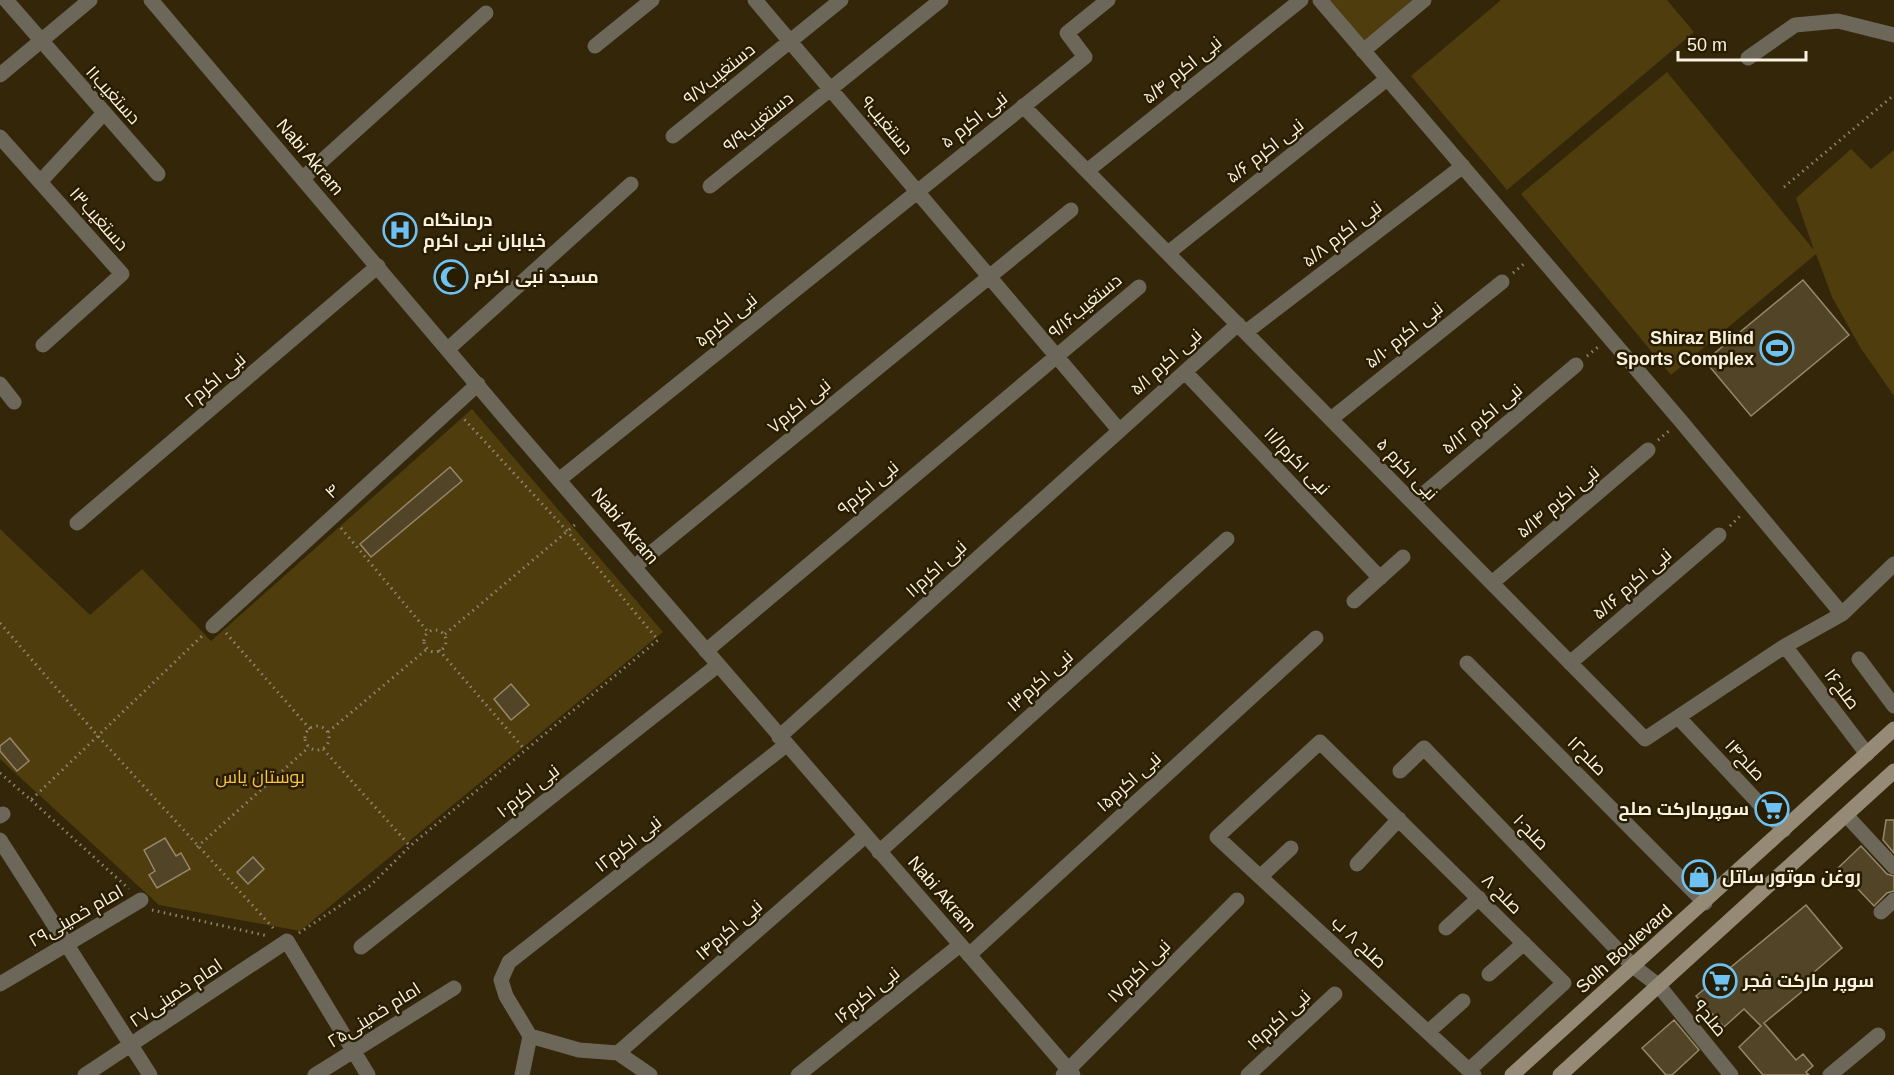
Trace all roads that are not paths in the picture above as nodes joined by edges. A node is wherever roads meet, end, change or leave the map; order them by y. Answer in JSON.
{"nodes":[{"id":1,"x":6,"y":0,"type":"edge"},
{"id":2,"x":90,"y":0,"type":"edge"},
{"id":3,"x":151,"y":0,"type":"edge"},
{"id":4,"x":652,"y":0,"type":"edge"},
{"id":5,"x":755,"y":0,"type":"edge"},
{"id":6,"x":842,"y":0,"type":"edge"},
{"id":7,"x":941,"y":0,"type":"edge"},
{"id":8,"x":1108,"y":0,"type":"edge"},
{"id":9,"x":1300,"y":0,"type":"edge"},
{"id":10,"x":1320,"y":0,"type":"edge"},
{"id":11,"x":1424,"y":0,"type":"edge"},
{"id":12,"x":486,"y":13,"type":"dead end"},
{"id":13,"x":1894,"y":35,"type":"edge"},
{"id":14,"x":40,"y":41,"type":"junction"},
{"id":15,"x":790,"y":42,"type":"junction"},
{"id":16,"x":596,"y":46,"type":"dead end"},
{"id":17,"x":1363,"y":51,"type":"junction"},
{"id":18,"x":1748,"y":58,"type":"dead end"},
{"id":19,"x":0,"y":75,"type":"edge"},
{"id":20,"x":1387,"y":79,"type":"junction"},
{"id":21,"x":830,"y":89,"type":"junction"},
{"id":22,"x":1023,"y":106,"type":"junction"},
{"id":23,"x":104,"y":113,"type":"junction"},
{"id":24,"x":673,"y":136,"type":"dead end"},
{"id":25,"x":0,"y":137,"type":"edge"},
{"id":26,"x":1462,"y":166,"type":"junction"},
{"id":27,"x":1087,"y":171,"type":"junction"},
{"id":28,"x":158,"y":174,"type":"dead end"},
{"id":29,"x":303,"y":178,"type":"junction"},
{"id":30,"x":40,"y":182,"type":"junction"},
{"id":31,"x":632,"y":184,"type":"dead end"},
{"id":32,"x":710,"y":186,"type":"dead end"},
{"id":33,"x":917,"y":191,"type":"junction"},
{"id":34,"x":1071,"y":210,"type":"dead end"},
{"id":35,"x":1168,"y":253,"type":"junction"},
{"id":36,"x":378,"y":266,"type":"junction"},
{"id":37,"x":989,"y":276,"type":"junction"},
{"id":38,"x":1502,"y":282,"type":"road end"},
{"id":39,"x":1139,"y":286,"type":"dead end"},
{"id":40,"x":1242,"y":328,"type":"junction"},
{"id":41,"x":43,"y":345,"type":"dead end"},
{"id":42,"x":448,"y":349,"type":"junction"},
{"id":43,"x":1056,"y":355,"type":"junction"},
{"id":44,"x":1576,"y":364,"type":"road end"},
{"id":45,"x":1185,"y":372,"type":"junction"},
{"id":46,"x":0,"y":384,"type":"edge"},
{"id":47,"x":478,"y":384,"type":"junction"},
{"id":48,"x":14,"y":402,"type":"dead end"},
{"id":49,"x":1331,"y":419,"type":"junction"},
{"id":50,"x":1119,"y":430,"type":"junction"},
{"id":51,"x":1648,"y":450,"type":"road end"},
{"id":52,"x":560,"y":479,"type":"junction"},
{"id":53,"x":1413,"y":503,"type":"junction"},
{"id":54,"x":77,"y":523,"type":"dead end"},
{"id":55,"x":1719,"y":535,"type":"road end"},
{"id":56,"x":1227,"y":539,"type":"dead end"},
{"id":57,"x":1403,"y":557,"type":"dead end"},
{"id":58,"x":1894,"y":564,"type":"edge"},
{"id":59,"x":634,"y":567,"type":"junction"},
{"id":60,"x":1380,"y":578,"type":"junction"},
{"id":61,"x":1492,"y":583,"type":"junction"},
{"id":62,"x":1354,"y":601,"type":"dead end"},
{"id":63,"x":1842,"y":614,"type":"junction"},
{"id":64,"x":215,"y":624,"type":"road end"},
{"id":65,"x":1316,"y":638,"type":"dead end"},
{"id":66,"x":1785,"y":646,"type":"junction"},
{"id":67,"x":706,"y":651,"type":"junction"},
{"id":68,"x":1859,"y":659,"type":"dead end"},
{"id":69,"x":1467,"y":663,"type":"dead end"},
{"id":70,"x":1570,"y":663,"type":"junction"},
{"id":71,"x":718,"y":665,"type":"junction"},
{"id":72,"x":1894,"y":706,"type":"edge"},
{"id":73,"x":1678,"y":717,"type":"junction"},
{"id":74,"x":1894,"y":729,"type":"edge"},
{"id":75,"x":783,"y":741,"type":"junction"},
{"id":76,"x":1867,"y":754,"type":"junction"},
{"id":77,"x":1400,"y":771,"type":"dead end"},
{"id":78,"x":1894,"y":771,"type":"edge"},
{"id":79,"x":1846,"y":815,"type":"junction"},
{"id":80,"x":1399,"y":819,"type":"junction"},
{"id":81,"x":1784,"y":830,"type":"junction"},
{"id":82,"x":865,"y":836,"type":"junction"},
{"id":83,"x":1217,"y":837,"type":"joint"},
{"id":84,"x":0,"y":840,"type":"edge"},
{"id":85,"x":1291,"y":848,"type":"dead end"},
{"id":86,"x":879,"y":852,"type":"junction"},
{"id":87,"x":1357,"y":864,"type":"dead end"},
{"id":88,"x":1894,"y":867,"type":"edge"},
{"id":89,"x":1260,"y":877,"type":"junction"},
{"id":90,"x":1479,"y":898,"type":"junction"},
{"id":91,"x":141,"y":900,"type":"dead end"},
{"id":92,"x":1237,"y":900,"type":"dead end"},
{"id":93,"x":1894,"y":900,"type":"edge"},
{"id":94,"x":1705,"y":903,"type":"junction"},
{"id":95,"x":1881,"y":912,"type":"dead end"},
{"id":96,"x":1446,"y":928,"type":"dead end"},
{"id":97,"x":66,"y":943,"type":"junction"},
{"id":98,"x":1524,"y":943,"type":"junction"},
{"id":99,"x":361,"y":947,"type":"dead end"},
{"id":100,"x":965,"y":950,"type":"junction"},
{"id":101,"x":1633,"y":966,"type":"junction"},
{"id":102,"x":1489,"y":975,"type":"dead end"},
{"id":103,"x":0,"y":984,"type":"edge"},
{"id":104,"x":1659,"y":986,"type":"junction"},
{"id":105,"x":454,"y":988,"type":"dead end"},
{"id":106,"x":1335,"y":994,"type":"dead end"},
{"id":107,"x":1463,"y":1001,"type":"dead end"},
{"id":108,"x":1428,"y":1032,"type":"junction"},
{"id":109,"x":1878,"y":1035,"type":"dead end"},
{"id":110,"x":530,"y":1036,"type":"junction"},
{"id":111,"x":131,"y":1046,"type":"junction"},
{"id":112,"x":352,"y":1051,"type":"junction"},
{"id":113,"x":618,"y":1053,"type":"junction"},
{"id":114,"x":1472,"y":1072,"type":"edge"},
{"id":115,"x":1069,"y":1073,"type":"edge"},
{"id":116,"x":86,"y":1075,"type":"edge"},
{"id":117,"x":150,"y":1075,"type":"edge"},
{"id":118,"x":315,"y":1075,"type":"edge"},
{"id":119,"x":368,"y":1075,"type":"edge"},
{"id":120,"x":522,"y":1075,"type":"edge"},
{"id":121,"x":650,"y":1075,"type":"edge"},
{"id":122,"x":798,"y":1075,"type":"edge"},
{"id":123,"x":1248,"y":1075,"type":"edge"},
{"id":124,"x":1512,"y":1075,"type":"edge"},
{"id":125,"x":1560,"y":1075,"type":"edge"},
{"id":126,"x":1731,"y":1075,"type":"edge"},
{"id":127,"x":1830,"y":1075,"type":"edge"}],
"edges":[{"from":1,"to":14,"type":"street","name":"دستغیب۱۱"},
{"from":2,"to":14,"type":"street"},
{"from":3,"to":29,"type":"street","name":"Nabi Akram"},
{"from":4,"to":16,"type":"street"},
{"from":5,"to":15,"type":"street","name":"دستغیب۹"},
{"from":6,"to":15,"type":"street","name":"دستغیب۹/۷"},
{"from":7,"to":21,"type":"street","name":"دستغیب۹/۹"},
{"from":8,"to":22,"type":"street"},
{"from":9,"to":27,"type":"street","name":"نبی اکرم ۵/۴"},
{"from":10,"to":17,"type":"street"},
{"from":11,"to":17,"type":"street"},
{"from":12,"to":29,"type":"street"},
{"from":13,"to":18,"type":"street"},
{"from":14,"to":19,"type":"street"},
{"from":14,"to":23,"type":"street","name":"دستغیب۱۱"},
{"from":15,"to":21,"type":"street","name":"دستغیب۹"},
{"from":15,"to":24,"type":"street","name":"دستغیب۹/۷"},
{"from":17,"to":20,"type":"street"},
{"from":20,"to":26,"type":"street"},
{"from":20,"to":35,"type":"street","name":"نبی اکرم ۵/۶"},
{"from":21,"to":32,"type":"street","name":"دستغیب۹/۹"},
{"from":21,"to":33,"type":"street","name":"دستغیب۹"},
{"from":22,"to":27,"type":"street","name":"نبی اکرم ۵"},
{"from":22,"to":33,"type":"street","name":"نبی اکرم ۵"},
{"from":23,"to":28,"type":"street","name":"دستغیب۱۱"},
{"from":23,"to":30,"type":"street"},
{"from":25,"to":30,"type":"street","name":"دستغیب۱۳"},
{"from":26,"to":40,"type":"street","name":"نبی اکرم ۵/۸"},
{"from":26,"to":63,"type":"street"},
{"from":27,"to":35,"type":"street","name":"نبی اکرم ۵"},
{"from":29,"to":36,"type":"street","name":"Nabi Akram"},
{"from":30,"to":41,"type":"street","name":"دستغیب۱۳"},
{"from":31,"to":42,"type":"street"},
{"from":33,"to":37,"type":"street","name":"دستغیب۹"},
{"from":33,"to":52,"type":"street","name":"نبی اکرم۵"},
{"from":34,"to":37,"type":"street","name":"نبی اکرم۷"},
{"from":35,"to":40,"type":"street","name":"نبی اکرم ۵"},
{"from":36,"to":42,"type":"street","name":"Nabi Akram"},
{"from":36,"to":54,"type":"street","name":"نبی اکرم۲"},
{"from":37,"to":43,"type":"street","name":"دستغیب۹"},
{"from":37,"to":59,"type":"street","name":"نبی اکرم۷"},
{"from":38,"to":49,"type":"street","name":"نبی اکرم ۵/۱۰"},
{"from":39,"to":43,"type":"street","name":"دستغیب۹/۱۶"},
{"from":40,"to":45,"type":"street","name":"نبی اکرم ۵/۱"},
{"from":40,"to":49,"type":"street","name":"نبی اکرم ۵"},
{"from":42,"to":47,"type":"street","name":"Nabi Akram"},
{"from":43,"to":50,"type":"street"},
{"from":43,"to":67,"type":"street","name":"نبی اکرم۹"},
{"from":44,"to":53,"type":"street","name":"نبی اکرم ۵/۱۲"},
{"from":45,"to":50,"type":"street","name":"نبی اکرم ۵/۱"},
{"from":45,"to":60,"type":"street","name":"نبی اکرم۱۱/۱"},
{"from":46,"to":48,"type":"street"},
{"from":47,"to":52,"type":"street","name":"Nabi Akram"},
{"from":47,"to":64,"type":"street","name":"۴"},
{"from":49,"to":53,"type":"street","name":"نبی اکرم ۵"},
{"from":50,"to":75,"type":"street","name":"نبی اکرم۱۱"},
{"from":51,"to":61,"type":"street","name":"نبی اکرم ۵/۱۴"},
{"from":52,"to":59,"type":"street","name":"Nabi Akram"},
{"from":53,"to":61,"type":"street","name":"نبی اکرم ۵"},
{"from":55,"to":70,"type":"street","name":"نبی اکرم ۵/۱۶"},
{"from":56,"to":86,"type":"street","name":"نبی اکرم۱۳"},
{"from":57,"to":60,"type":"street"},
{"from":58,"to":63,"type":"street","name":"نبی اکرم ۵"},
{"from":59,"to":67,"type":"street","name":"Nabi Akram"},
{"from":60,"to":62,"type":"street"},
{"from":61,"to":70,"type":"street","name":"نبی اکرم ۵"},
{"from":63,"to":66,"type":"street","name":"نبی اکرم ۵"},
{"from":65,"to":100,"type":"street","name":"نبی اکرم۱۵"},
{"from":66,"to":73,"type":"street","name":"نبی اکرم ۵"},
{"from":66,"to":76,"type":"street","name":"صلح۱۶"},
{"from":67,"to":71,"type":"street","name":"Nabi Akram"},
{"from":68,"to":72,"type":"street"},
{"from":69,"to":94,"type":"street","name":"صلح۱۲"},
{"from":70,"to":73,"type":"street","name":"نبی اکرم ۵"},
{"from":71,"to":75,"type":"street","name":"Nabi Akram"},
{"from":71,"to":99,"type":"street","name":"نبی اکرم۱۰"},
{"from":73,"to":81,"type":"street","name":"صلح۱۴"},
{"from":74,"to":76,"type":"main road","name":"Solh Boulevard"},
{"from":75,"to":82,"type":"street","name":"Nabi Akram"},
{"from":75,"to":110,"type":"street","name":"نبی اکرم۱۲"},
{"from":76,"to":81,"type":"main road","name":"Solh Boulevard"},
{"from":77,"to":101,"type":"street","name":"صلح۱۰"},
{"from":78,"to":79,"type":"main road"},
{"from":79,"to":88,"type":"street"},
{"from":79,"to":104,"type":"main road"},
{"from":80,"to":83,"type":"street","name":"۸ صلح"},
{"from":80,"to":87,"type":"street"},
{"from":80,"to":90,"type":"street","name":"۸ صلح"},
{"from":81,"to":94,"type":"main road","name":"Solh Boulevard"},
{"from":82,"to":86,"type":"street","name":"Nabi Akram"},
{"from":82,"to":113,"type":"street","name":"نبی اکرم۱۴"},
{"from":83,"to":89,"type":"street","name":"صلح ۸ ب"},
{"from":84,"to":97,"type":"street"},
{"from":85,"to":89,"type":"street"},
{"from":86,"to":100,"type":"street","name":"Nabi Akram"},
{"from":89,"to":108,"type":"street","name":"صلح ۸ ب"},
{"from":90,"to":96,"type":"street"},
{"from":90,"to":98,"type":"street","name":"۸ صلح"},
{"from":91,"to":97,"type":"street","name":"امام خمینی۲۹"},
{"from":92,"to":115,"type":"street","name":"نبی اکرم۱۷"},
{"from":93,"to":95,"type":"street"},
{"from":94,"to":101,"type":"main road","name":"Solh Boulevard"},
{"from":97,"to":103,"type":"street","name":"امام خمینی۲۹"},
{"from":97,"to":111,"type":"street"},
{"from":98,"to":102,"type":"street"},
{"from":98,"to":114,"type":"street","name":"۸ صلح"},
{"from":100,"to":115,"type":"street","name":"Nabi Akram"},
{"from":100,"to":122,"type":"street","name":"نبی اکرم۱۶"},
{"from":101,"to":104,"type":"street","name":"صلح۹"},
{"from":101,"to":124,"type":"main road","name":"Solh Boulevard"},
{"from":104,"to":125,"type":"main road"},
{"from":104,"to":126,"type":"street","name":"صلح۹"},
{"from":105,"to":112,"type":"street","name":"امام خمینی۲۵"},
{"from":106,"to":123,"type":"street","name":"نبی اکرم۱۹"},
{"from":107,"to":108,"type":"street"},
{"from":108,"to":114,"type":"street","name":"صلح ۸ ب"},
{"from":109,"to":127,"type":"street"},
{"from":110,"to":113,"type":"street"},
{"from":110,"to":120,"type":"street"},
{"from":111,"to":112,"type":"street","name":"امام خمینی۲۷"},
{"from":111,"to":116,"type":"street","name":"امام خمینی۲۷"},
{"from":111,"to":117,"type":"street"},
{"from":112,"to":118,"type":"street","name":"امام خمینی۲۵"},
{"from":112,"to":119,"type":"street"},
{"from":113,"to":121,"type":"street"}]}
